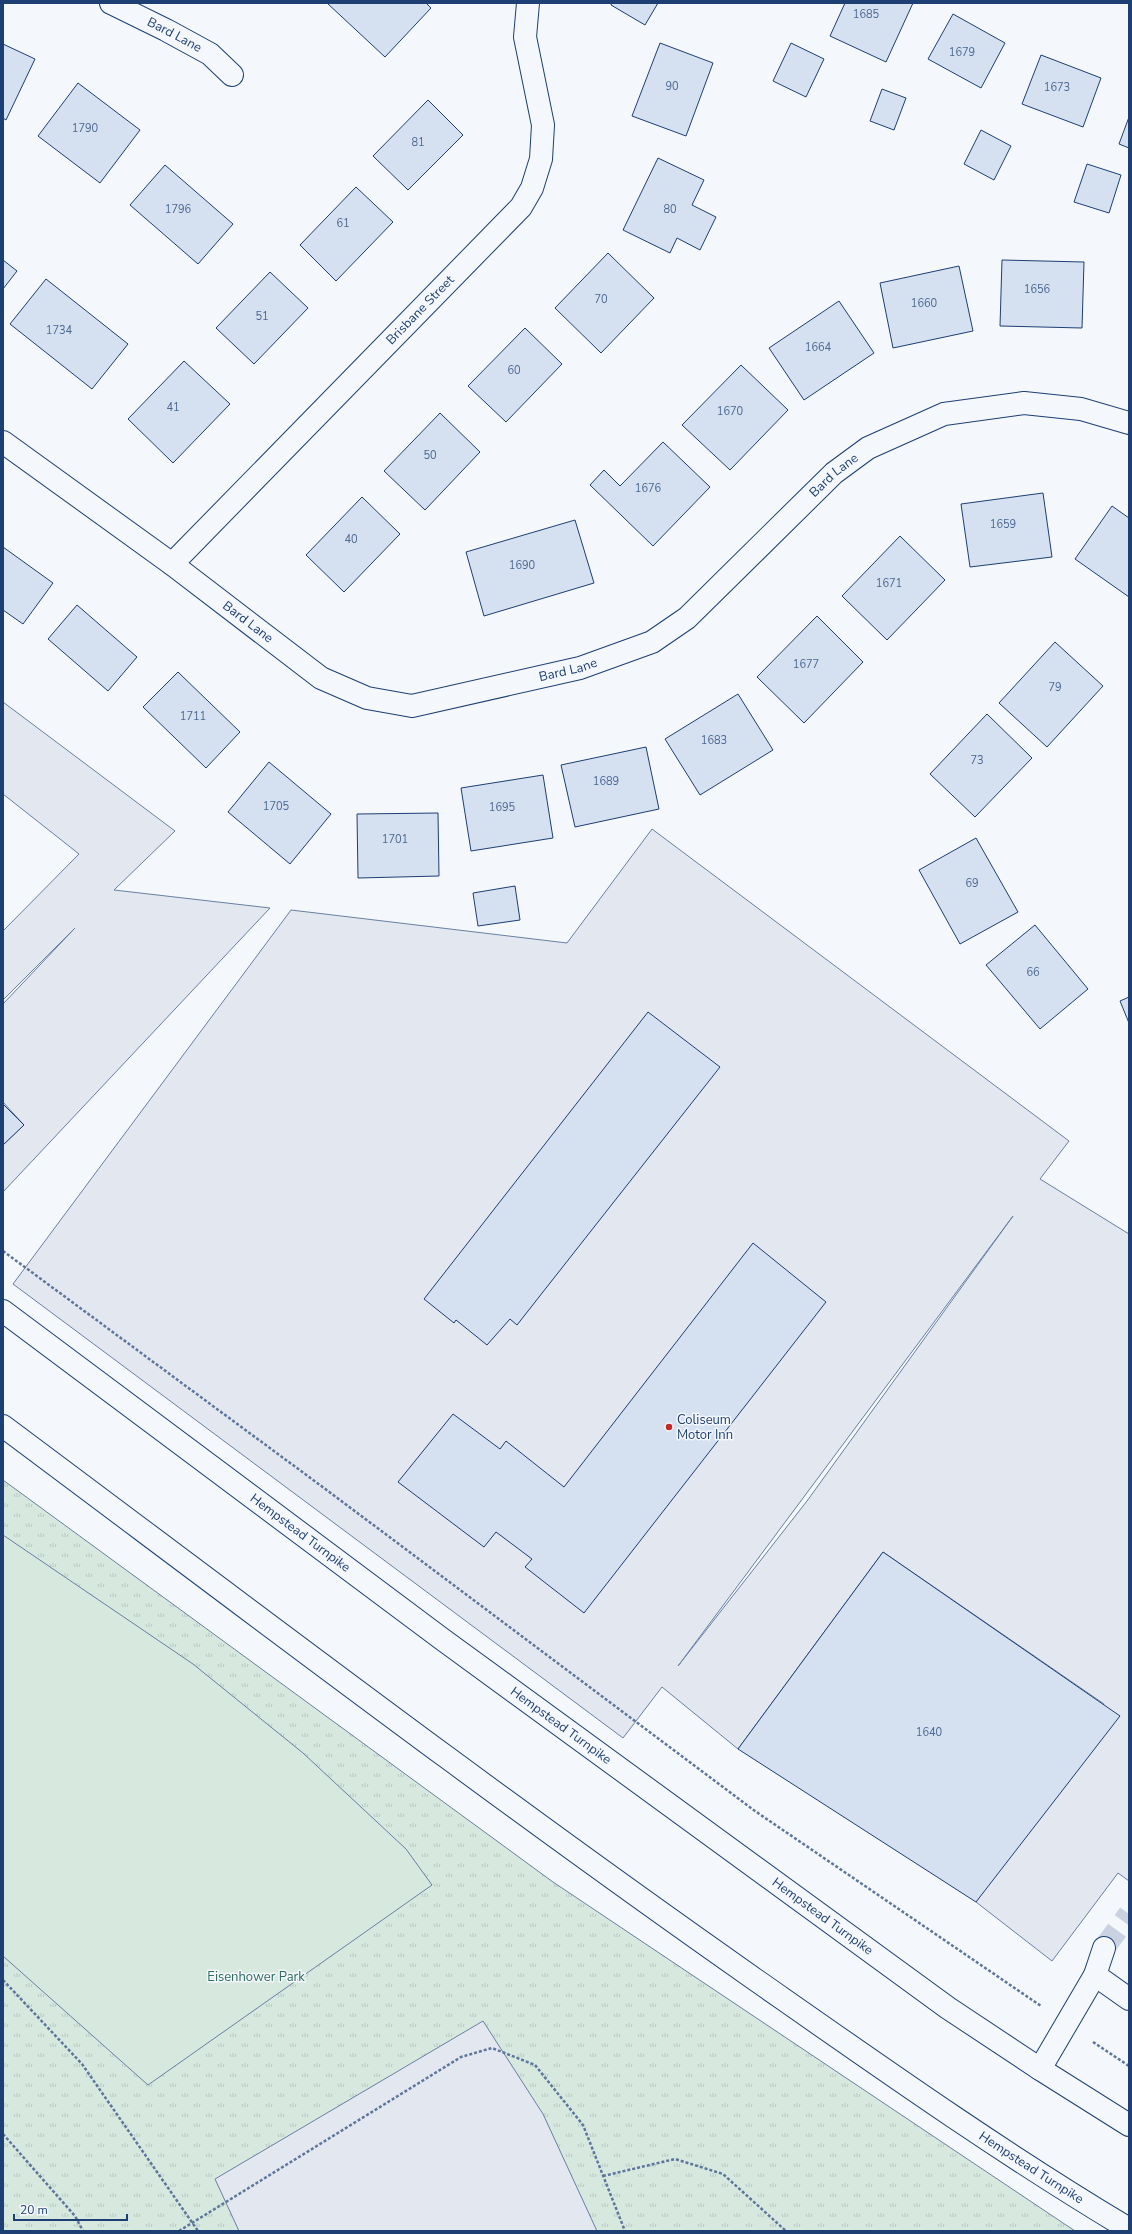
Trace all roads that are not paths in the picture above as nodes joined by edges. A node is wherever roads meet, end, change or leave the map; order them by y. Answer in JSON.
{"nodes":[{"id":1,"x":111,"y":3,"type":"edge"},
{"id":2,"x":528,"y":3,"type":"edge"},
{"id":3,"x":232,"y":75,"type":"dead end"},
{"id":4,"x":1129,"y":423,"type":"edge"},
{"id":5,"x":3,"y":442,"type":"edge"},
{"id":6,"x":172,"y":564,"type":"junction"},
{"id":7,"x":3,"y":1311,"type":"edge"},
{"id":8,"x":3,"y":1426,"type":"edge"},
{"id":9,"x":1104,"y":1948,"type":"tunnel mouth"},
{"id":10,"x":1095,"y":1975,"type":"junction"},
{"id":11,"x":1129,"y":1999,"type":"edge"},
{"id":12,"x":1040,"y":2069,"type":"junction"},
{"id":13,"x":1129,"y":2125,"type":"edge"},
{"id":14,"x":1129,"y":2229,"type":"edge"}],
"edges":[{"from":1,"to":3,"type":"main road","name":"Bard Lane"},
{"from":2,"to":6,"type":"main road","name":"Brisbane Street"},
{"from":4,"to":6,"type":"main road","name":"Bard Lane"},
{"from":5,"to":6,"type":"main road","name":"Bard Lane"},
{"from":7,"to":12,"type":"main road","name":"Hempstead Turnpike"},
{"from":8,"to":14,"type":"main road","name":"Hempstead Turnpike"},
{"from":9,"to":10,"type":"main road"},
{"from":10,"to":11,"type":"main road"},
{"from":10,"to":12,"type":"main road"},
{"from":12,"to":13,"type":"main road","name":"Hempstead Turnpike"}]}
